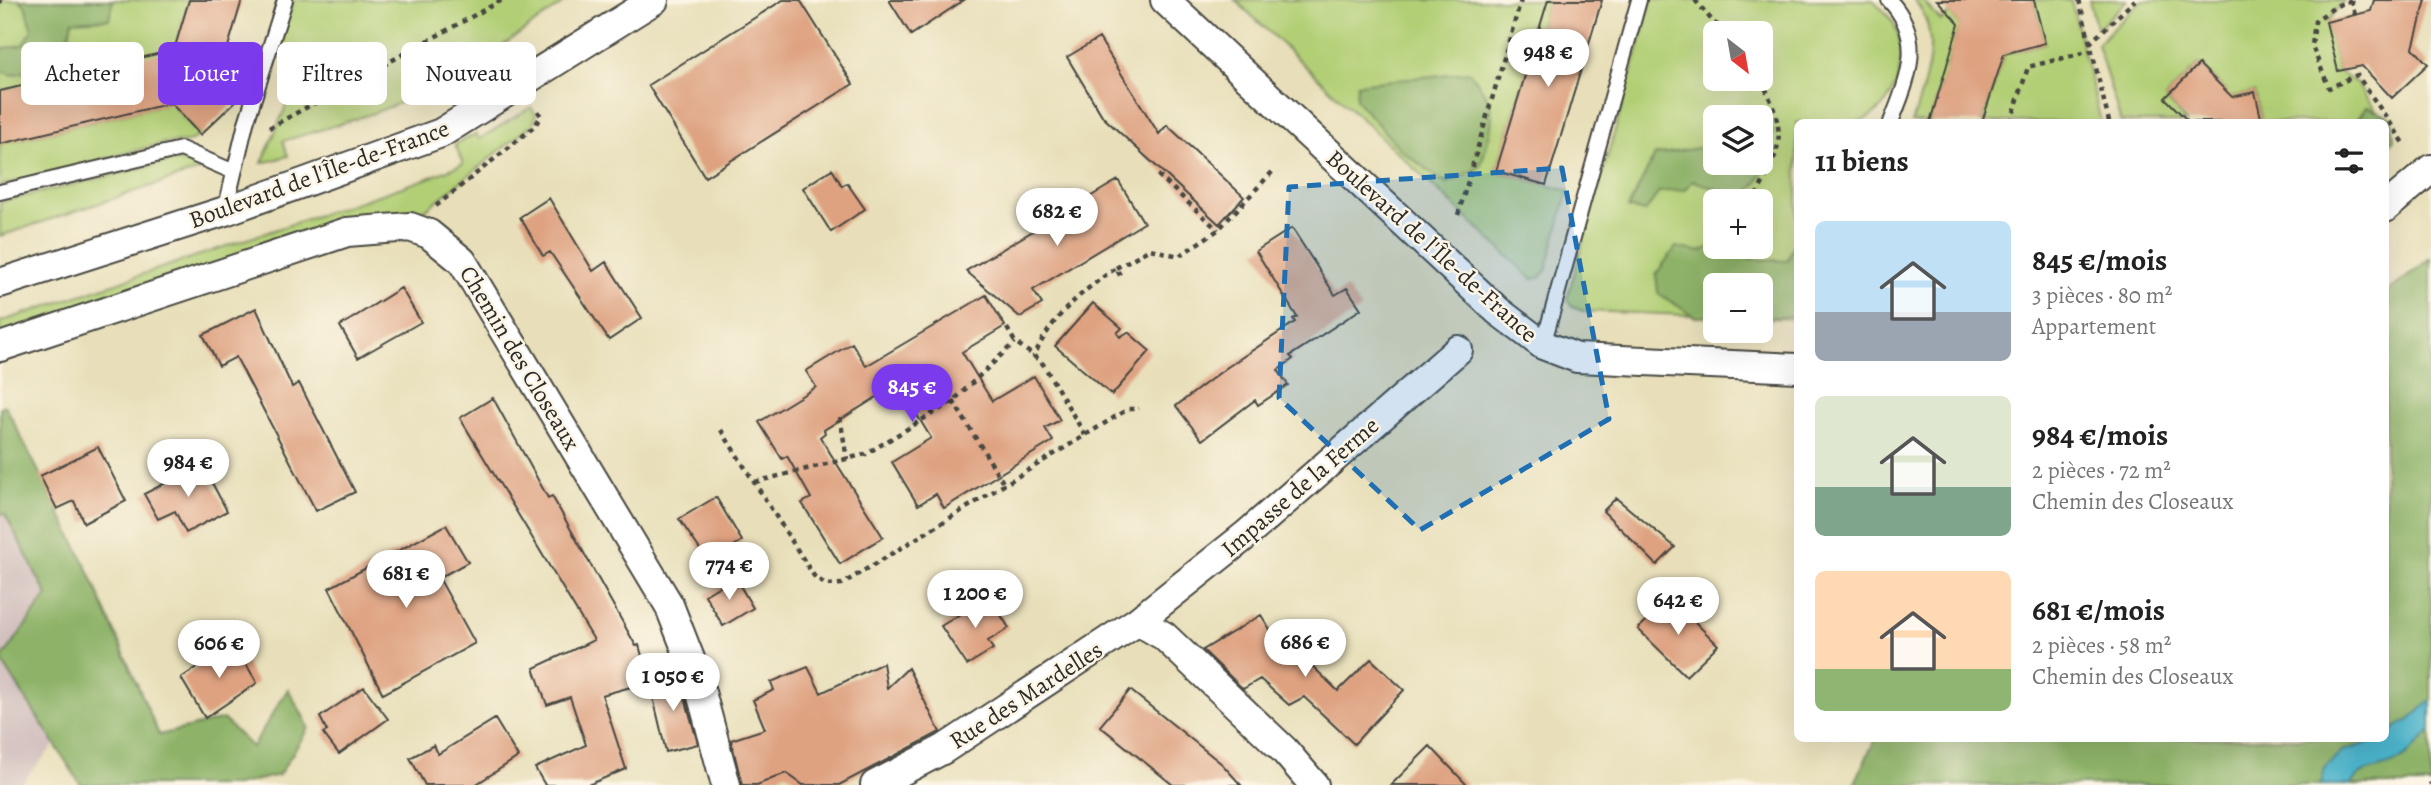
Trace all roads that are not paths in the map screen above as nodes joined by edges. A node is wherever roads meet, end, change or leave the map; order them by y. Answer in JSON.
{"nodes":[{"id":1,"x":285,"y":0,"type":"edge"},
{"id":2,"x":654,"y":0,"type":"edge"},
{"id":3,"x":1165,"y":0,"type":"edge"},
{"id":4,"x":1639,"y":0,"type":"edge"},
{"id":5,"x":1889,"y":0,"type":"edge"},
{"id":6,"x":1892,"y":119,"type":"edge"},
{"id":7,"x":2431,"y":169,"type":"edge"},
{"id":8,"x":234,"y":172,"type":"junction"},
{"id":9,"x":0,"y":192,"type":"edge"},
{"id":10,"x":2389,"y":205,"type":"edge"},
{"id":11,"x":225,"y":211,"type":"junction"},
{"id":12,"x":0,"y":284,"type":"edge"},
{"id":13,"x":1543,"y":345,"type":"junction"},
{"id":14,"x":0,"y":347,"type":"edge"},
{"id":15,"x":1458,"y":350,"type":"dead end"},
{"id":16,"x":1794,"y":368,"type":"edge"},
{"id":17,"x":1138,"y":621,"type":"junction"},
{"id":18,"x":726,"y":785,"type":"edge"},
{"id":19,"x":875,"y":785,"type":"edge"},
{"id":20,"x":1314,"y":785,"type":"edge"}],
"edges":[{"from":1,"to":8,"type":"lane"},
{"from":2,"to":11,"type":"street","name":"Boulevard de l'Île-de-France"},
{"from":3,"to":13,"type":"street","name":"Boulevard de l'Île-de-France"},
{"from":4,"to":13,"type":"lane"},
{"from":5,"to":6,"type":"lane"},
{"from":7,"to":10,"type":"street"},
{"from":8,"to":9,"type":"lane"},
{"from":8,"to":11,"type":"lane"},
{"from":11,"to":12,"type":"street","name":"Boulevard de l'Île-de-France"},
{"from":13,"to":16,"type":"street","name":"Boulevard de l'Île-de-France"},
{"from":14,"to":18,"type":"street","name":"Chemin des Closeaux"},
{"from":15,"to":17,"type":"street","name":"Impasse de la Ferme"},
{"from":17,"to":19,"type":"street","name":"Rue des Mardelles"},
{"from":17,"to":20,"type":"street"}]}
